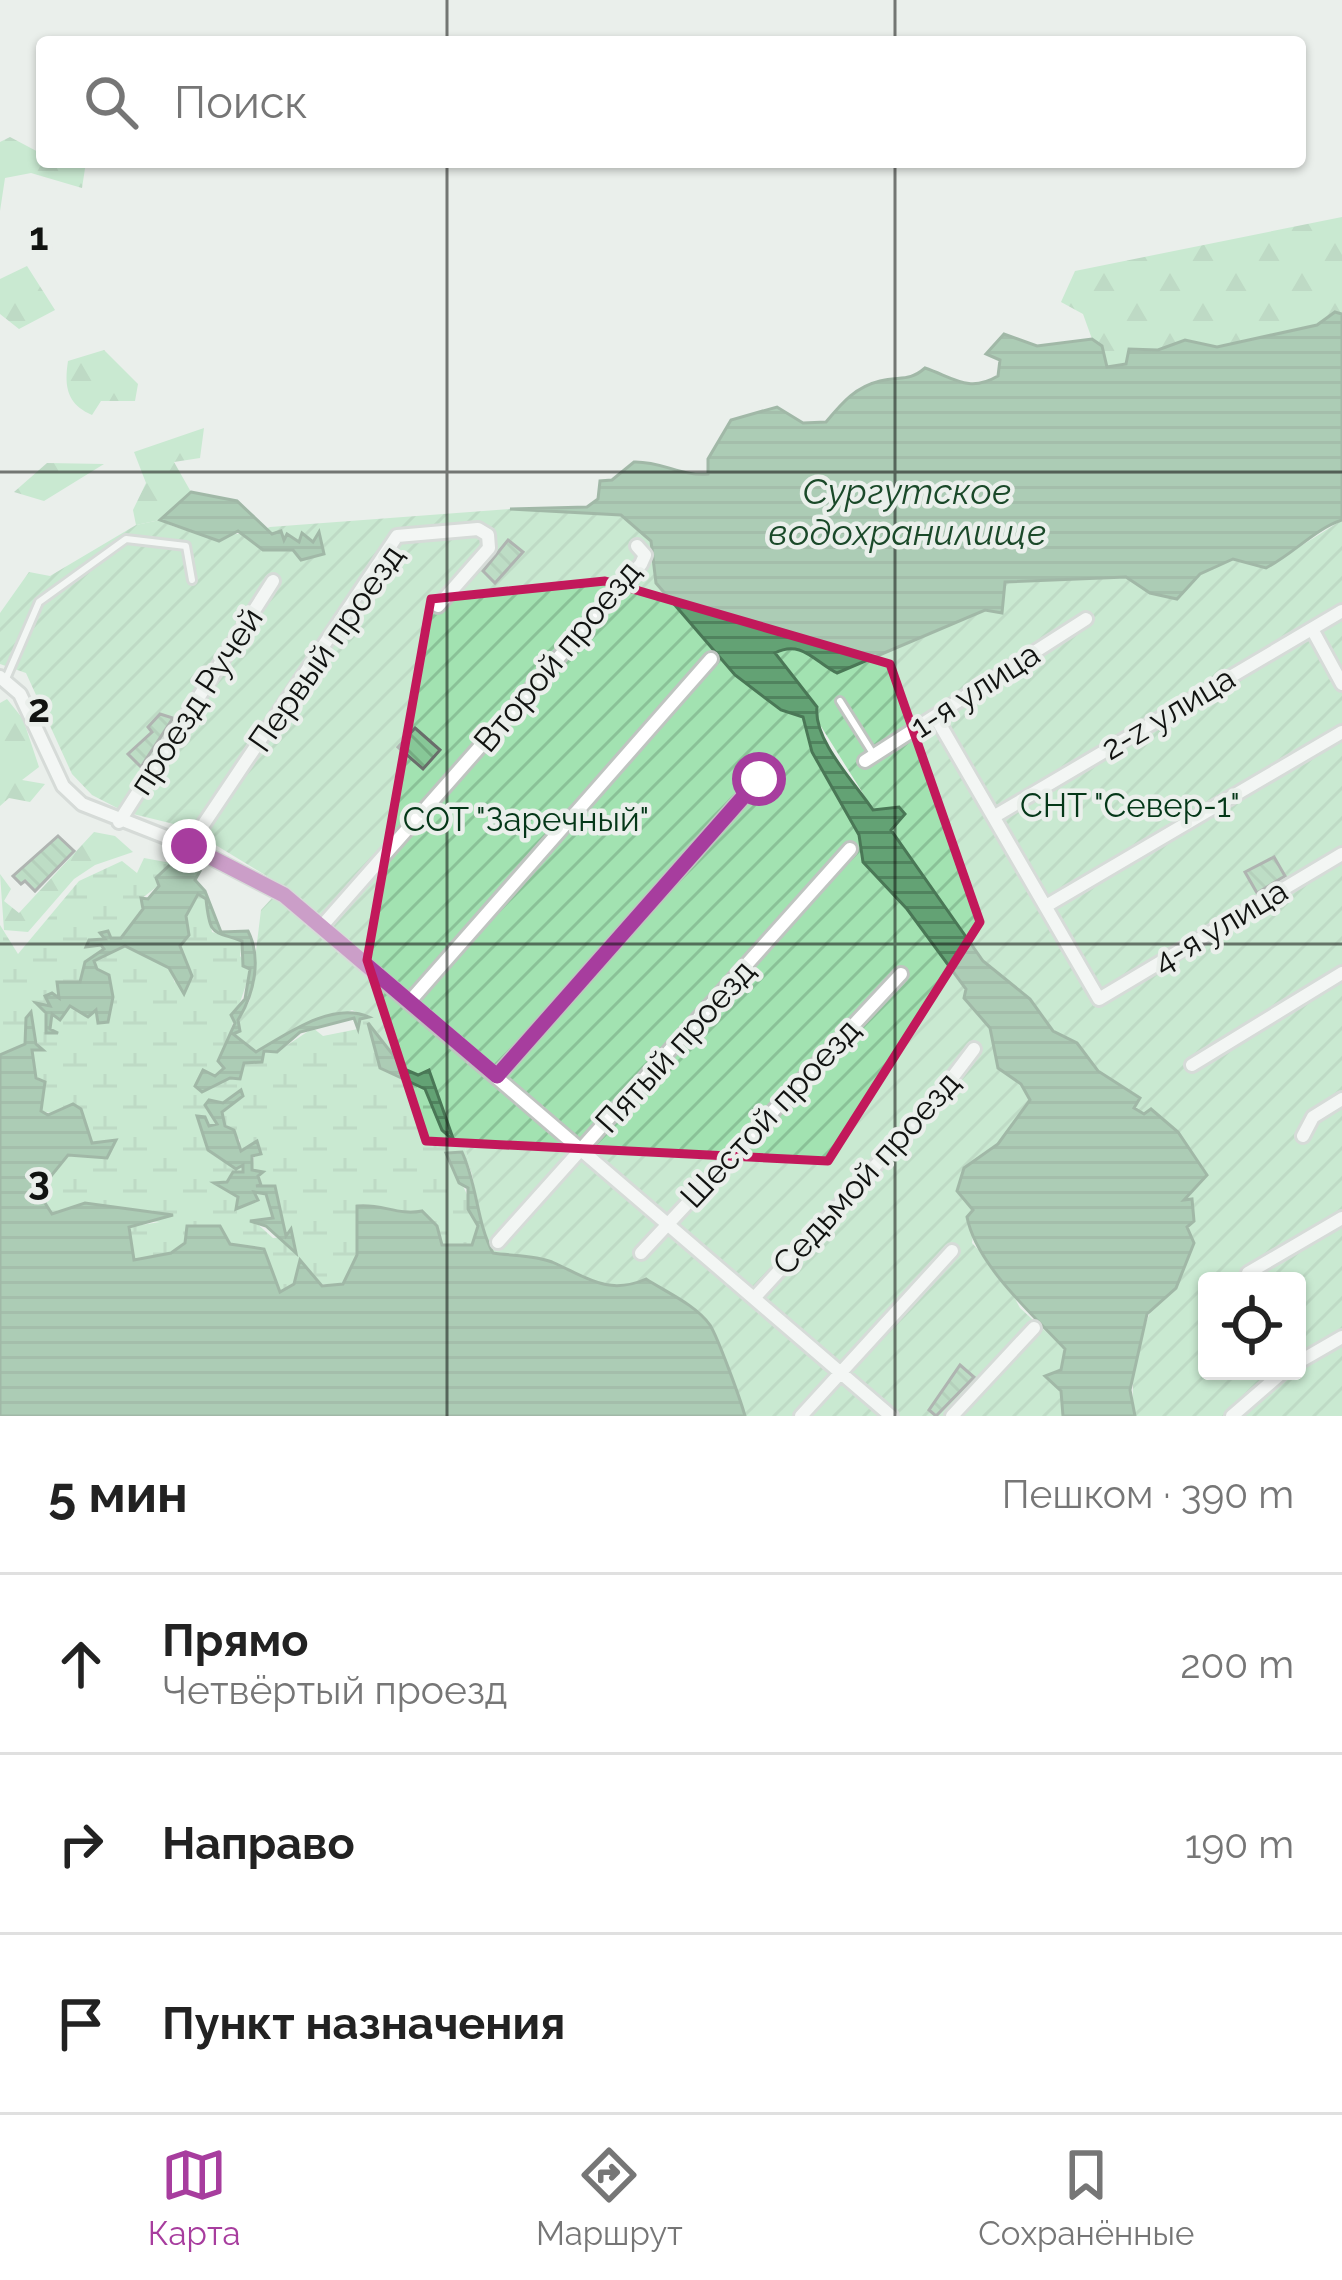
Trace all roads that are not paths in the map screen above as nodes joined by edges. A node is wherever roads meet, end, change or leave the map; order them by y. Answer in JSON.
{"nodes":[{"id":1,"x":637,"y":546,"type":"dead end"},
{"id":2,"x":191,"y":580,"type":"dead end"},
{"id":3,"x":273,"y":581,"type":"dead end"},
{"id":4,"x":438,"y":606,"type":"dead end"},
{"id":5,"x":1342,"y":611,"type":"edge"},
{"id":6,"x":1086,"y":619,"type":"dead end"},
{"id":7,"x":1312,"y":629,"type":"junction"},
{"id":8,"x":711,"y":659,"type":"dead end"},
{"id":9,"x":2,"y":679,"type":"edge"},
{"id":10,"x":1342,"y":684,"type":"edge"},
{"id":11,"x":840,"y":701,"type":"dead end"},
{"id":12,"x":935,"y":716,"type":"junction"},
{"id":13,"x":1342,"y":732,"type":"edge"},
{"id":14,"x":869,"y":758,"type":"joint"},
{"id":15,"x":759,"y":779,"type":"dead end"},
{"id":16,"x":994,"y":816,"type":"junction"},
{"id":17,"x":119,"y":822,"type":"junction"},
{"id":18,"x":189,"y":846,"type":"junction"},
{"id":19,"x":850,"y":849,"type":"dead end"},
{"id":20,"x":1342,"y":854,"type":"edge"},
{"id":21,"x":1046,"y":905,"type":"junction"},
{"id":22,"x":321,"y":928,"type":"junction"},
{"id":23,"x":1342,"y":973,"type":"edge"},
{"id":24,"x":901,"y":974,"type":"dead end"},
{"id":25,"x":411,"y":1000,"type":"junction"},
{"id":26,"x":974,"y":1049,"type":"dead end"},
{"id":27,"x":1192,"y":1065,"type":"dead end"},
{"id":28,"x":497,"y":1076,"type":"junction"},
{"id":29,"x":1342,"y":1099,"type":"edge"},
{"id":30,"x":1303,"y":1136,"type":"dead end"},
{"id":31,"x":582,"y":1150,"type":"junction"},
{"id":32,"x":1342,"y":1218,"type":"edge"},
{"id":33,"x":668,"y":1223,"type":"junction"},
{"id":34,"x":498,"y":1242,"type":"dead end"},
{"id":35,"x":952,"y":1251,"type":"dead end"},
{"id":36,"x":641,"y":1253,"type":"dead end"},
{"id":37,"x":1258,"y":1272,"type":"edge"},
{"id":38,"x":756,"y":1296,"type":"junction"},
{"id":39,"x":1034,"y":1328,"type":"dead end"},
{"id":40,"x":1342,"y":1337,"type":"edge"},
{"id":41,"x":1306,"y":1358,"type":"edge"},
{"id":42,"x":840,"y":1372,"type":"junction"},
{"id":43,"x":1274,"y":1380,"type":"edge"},
{"id":44,"x":801,"y":1416,"type":"edge"},
{"id":45,"x":891,"y":1416,"type":"edge"},
{"id":46,"x":952,"y":1416,"type":"edge"},
{"id":47,"x":1232,"y":1416,"type":"edge"}],
"edges":[{"from":1,"to":22,"type":"street","name":"Второй проезд"},
{"from":2,"to":9,"type":"lane"},
{"from":3,"to":17,"type":"street","name":"проезд Ручей"},
{"from":4,"to":18,"type":"street","name":"Первый проезд"},
{"from":5,"to":7,"type":"street","name":"2-z улица"},
{"from":6,"to":12,"type":"street","name":"1-я улица"},
{"from":7,"to":10,"type":"street"},
{"from":7,"to":16,"type":"street","name":"2-z улица"},
{"from":8,"to":25,"type":"street"},
{"from":9,"to":17,"type":"street"},
{"from":11,"to":14,"type":"lane"},
{"from":12,"to":14,"type":"street","name":"1-я улица"},
{"from":12,"to":16,"type":"street"},
{"from":13,"to":21,"type":"street"},
{"from":15,"to":28,"type":"street"},
{"from":16,"to":21,"type":"street"},
{"from":17,"to":18,"type":"street"},
{"from":18,"to":22,"type":"street"},
{"from":19,"to":31,"type":"street","name":"Пятый проезд"},
{"from":20,"to":21,"type":"street","name":"4-я улица"},
{"from":22,"to":25,"type":"street"},
{"from":23,"to":27,"type":"street"},
{"from":24,"to":33,"type":"street","name":"Шестой проезд"},
{"from":25,"to":28,"type":"street"},
{"from":26,"to":38,"type":"street","name":"Седьмой проезд"},
{"from":28,"to":31,"type":"street"},
{"from":29,"to":30,"type":"street"},
{"from":31,"to":33,"type":"street"},
{"from":31,"to":34,"type":"street","name":"Пятый проезд"},
{"from":32,"to":37,"type":"street"},
{"from":33,"to":36,"type":"street","name":"Шестой проезд"},
{"from":33,"to":38,"type":"street"},
{"from":35,"to":42,"type":"street"},
{"from":38,"to":42,"type":"street"},
{"from":39,"to":46,"type":"street"},
{"from":40,"to":41,"type":"street"},
{"from":42,"to":44,"type":"street"},
{"from":42,"to":45,"type":"street"},
{"from":43,"to":47,"type":"street"}]}
